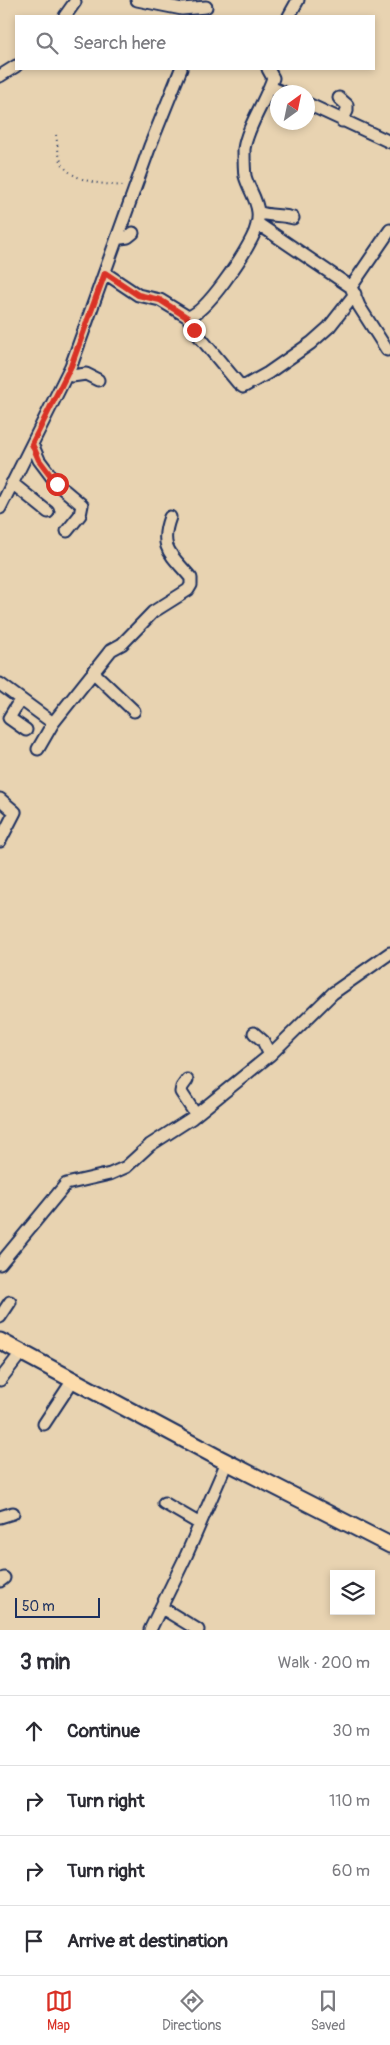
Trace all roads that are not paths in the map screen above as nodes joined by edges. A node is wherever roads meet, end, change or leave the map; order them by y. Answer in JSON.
{"nodes":[{"id":1,"x":137,"y":0,"type":"edge"},
{"id":2,"x":298,"y":0,"type":"edge"},
{"id":3,"x":75,"y":2,"type":"dead end"},
{"id":4,"x":181,"y":4,"type":"edge"},
{"id":5,"x":206,"y":10,"type":"edge"},
{"id":6,"x":66,"y":15,"type":"edge"},
{"id":7,"x":290,"y":15,"type":"edge"},
{"id":8,"x":15,"y":67,"type":"edge"},
{"id":9,"x":181,"y":70,"type":"edge"},
{"id":10,"x":270,"y":70,"type":"edge"},
{"id":11,"x":0,"y":76,"type":"edge"},
{"id":12,"x":271,"y":85,"type":"edge"},
{"id":13,"x":270,"y":87,"type":"edge"},
{"id":14,"x":339,"y":98,"type":"dead end"},
{"id":15,"x":315,"y":108,"type":"edge"},
{"id":16,"x":342,"y":121,"type":"junction"},
{"id":17,"x":390,"y":142,"type":"edge"},
{"id":18,"x":258,"y":217,"type":"junction"},
{"id":19,"x":293,"y":218,"type":"dead end"},
{"id":20,"x":120,"y":230,"type":"junction"},
{"id":21,"x":390,"y":230,"type":"edge"},
{"id":22,"x":133,"y":233,"type":"dead end"},
{"id":23,"x":105,"y":273,"type":"junction"},
{"id":24,"x":353,"y":291,"type":"junction"},
{"id":25,"x":188,"y":318,"type":"junction"},
{"id":26,"x":387,"y":350,"type":"dead end"},
{"id":27,"x":67,"y":374,"type":"junction"},
{"id":28,"x":98,"y":380,"type":"dead end"},
{"id":29,"x":32,"y":444,"type":"junction"},
{"id":30,"x":12,"y":483,"type":"junction"},
{"id":31,"x":0,"y":508,"type":"edge"},
{"id":32,"x":48,"y":512,"type":"dead end"},
{"id":33,"x":170,"y":517,"type":"dead end"},
{"id":34,"x":67,"y":531,"type":"dead end"},
{"id":35,"x":93,"y":672,"type":"junction"},
{"id":36,"x":0,"y":684,"type":"edge"},
{"id":37,"x":20,"y":700,"type":"junction"},
{"id":38,"x":134,"y":711,"type":"dead end"},
{"id":39,"x":53,"y":723,"type":"junction"},
{"id":40,"x":26,"y":730,"type":"dead end"},
{"id":41,"x":38,"y":749,"type":"dead end"},
{"id":42,"x":0,"y":799,"type":"edge"},
{"id":43,"x":0,"y":841,"type":"edge"},
{"id":44,"x":390,"y":953,"type":"edge"},
{"id":45,"x":254,"y":1033,"type":"dead end"},
{"id":46,"x":270,"y":1055,"type":"junction"},
{"id":47,"x":187,"y":1080,"type":"dead end"},
{"id":48,"x":196,"y":1115,"type":"junction"},
{"id":49,"x":0,"y":1264,"type":"edge"},
{"id":50,"x":10,"y":1302,"type":"dead end"},
{"id":51,"x":0,"y":1317,"type":"edge"},
{"id":52,"x":0,"y":1341,"type":"edge"},
{"id":53,"x":21,"y":1353,"type":"junction"},
{"id":54,"x":0,"y":1380,"type":"edge"},
{"id":55,"x":73,"y":1380,"type":"junction"},
{"id":56,"x":44,"y":1424,"type":"dead end"},
{"id":57,"x":227,"y":1462,"type":"junction"},
{"id":58,"x":164,"y":1504,"type":"dead end"},
{"id":59,"x":14,"y":1513,"type":"dead end"},
{"id":60,"x":0,"y":1517,"type":"edge"},
{"id":61,"x":200,"y":1524,"type":"junction"},
{"id":62,"x":390,"y":1545,"type":"edge"},
{"id":63,"x":162,"y":1608,"type":"junction"},
{"id":64,"x":150,"y":1630,"type":"edge"},
{"id":65,"x":198,"y":1630,"type":"edge"}],
"edges":[{"from":1,"to":4,"type":"street"},
{"from":2,"to":7,"type":"street"},
{"from":3,"to":6,"type":"street"},
{"from":4,"to":5,"type":"street"},
{"from":8,"to":11,"type":"street"},
{"from":9,"to":20,"type":"street"},
{"from":10,"to":12,"type":"street"},
{"from":13,"to":18,"type":"street"},
{"from":14,"to":16,"type":"street"},
{"from":15,"to":16,"type":"street"},
{"from":16,"to":17,"type":"street"},
{"from":18,"to":19,"type":"street"},
{"from":18,"to":24,"type":"street"},
{"from":18,"to":25,"type":"street"},
{"from":20,"to":22,"type":"street"},
{"from":20,"to":23,"type":"street"},
{"from":21,"to":24,"type":"street"},
{"from":23,"to":25,"type":"street"},
{"from":23,"to":27,"type":"street"},
{"from":24,"to":25,"type":"street"},
{"from":24,"to":26,"type":"street"},
{"from":27,"to":28,"type":"street"},
{"from":27,"to":29,"type":"street"},
{"from":29,"to":30,"type":"street"},
{"from":29,"to":34,"type":"street"},
{"from":30,"to":31,"type":"street"},
{"from":30,"to":32,"type":"street"},
{"from":33,"to":35,"type":"street"},
{"from":35,"to":38,"type":"street"},
{"from":35,"to":39,"type":"street"},
{"from":36,"to":37,"type":"street"},
{"from":37,"to":39,"type":"street"},
{"from":37,"to":40,"type":"street"},
{"from":39,"to":41,"type":"street"},
{"from":42,"to":43,"type":"street"},
{"from":44,"to":46,"type":"street"},
{"from":45,"to":46,"type":"street"},
{"from":46,"to":48,"type":"street"},
{"from":47,"to":48,"type":"street"},
{"from":48,"to":49,"type":"street"},
{"from":50,"to":51,"type":"street"},
{"from":52,"to":53,"type":"main road"},
{"from":53,"to":54,"type":"street"},
{"from":53,"to":55,"type":"main road"},
{"from":55,"to":56,"type":"street"},
{"from":55,"to":57,"type":"main road"},
{"from":57,"to":61,"type":"street"},
{"from":57,"to":62,"type":"main road"},
{"from":58,"to":61,"type":"street"},
{"from":59,"to":60,"type":"street"},
{"from":61,"to":63,"type":"street"},
{"from":63,"to":64,"type":"street"},
{"from":63,"to":65,"type":"street"}]}
